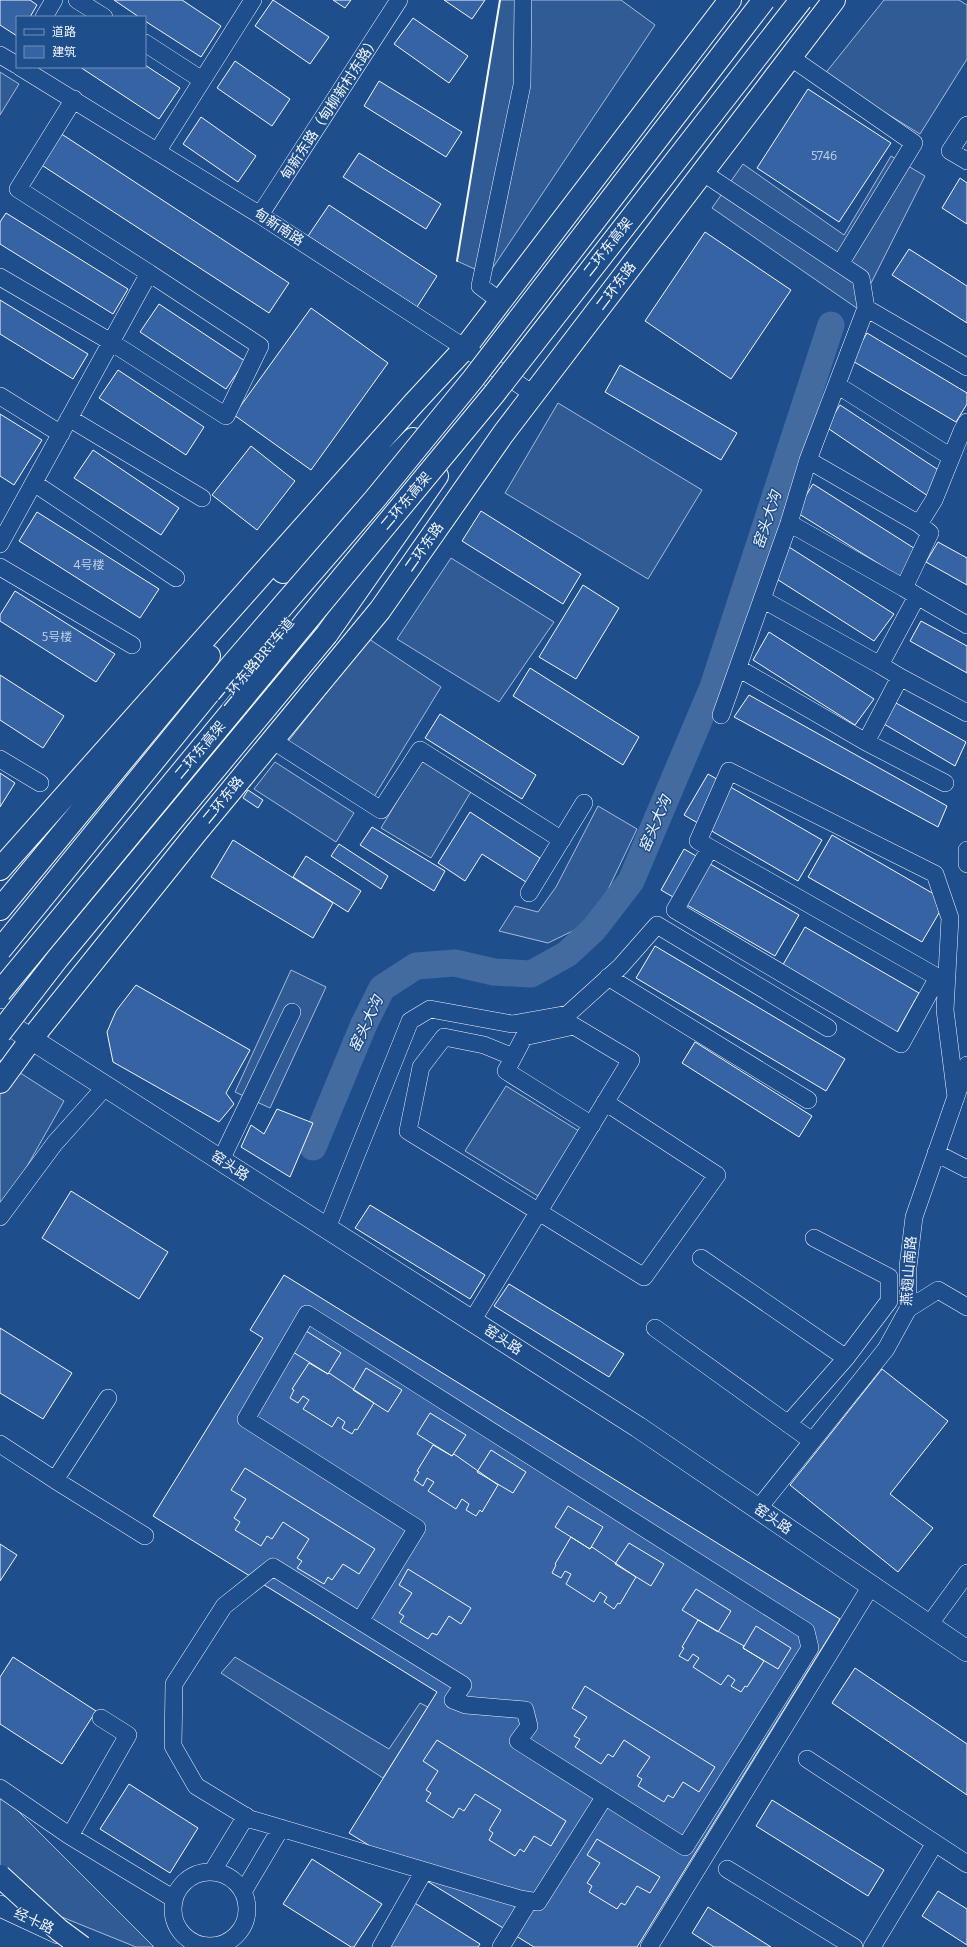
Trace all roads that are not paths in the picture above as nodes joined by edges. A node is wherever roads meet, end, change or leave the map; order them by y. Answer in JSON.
{"nodes":[{"id":1,"x":54,"y":0,"type":"edge"},
{"id":2,"x":77,"y":0,"type":"edge"},
{"id":3,"x":400,"y":0,"type":"edge"},
{"id":4,"x":524,"y":0,"type":"edge"},
{"id":5,"x":730,"y":0,"type":"edge"},
{"id":6,"x":764,"y":0,"type":"edge"},
{"id":7,"x":801,"y":0,"type":"edge"},
{"id":8,"x":834,"y":0,"type":"edge"},
{"id":9,"x":245,"y":3,"type":"edge"},
{"id":10,"x":45,"y":16,"type":"edge"},
{"id":11,"x":102,"y":16,"type":"edge"},
{"id":12,"x":146,"y":44,"type":"edge"},
{"id":13,"x":0,"y":55,"type":"edge"},
{"id":14,"x":790,"y":57,"type":"junction"},
{"id":15,"x":16,"y":63,"type":"edge"},
{"id":16,"x":24,"y":68,"type":"edge"},
{"id":17,"x":202,"y":80,"type":"junction"},
{"id":18,"x":74,"y":99,"type":"junction"},
{"id":19,"x":967,"y":125,"type":"edge"},
{"id":20,"x":157,"y":152,"type":"junction"},
{"id":21,"x":967,"y":161,"type":"edge"},
{"id":22,"x":702,"y":172,"type":"junction"},
{"id":23,"x":260,"y":215,"type":"junction"},
{"id":24,"x":840,"y":264,"type":"junction"},
{"id":25,"x":149,"y":273,"type":"junction"},
{"id":26,"x":0,"y":277,"type":"edge"},
{"id":27,"x":500,"y":302,"type":"junction"},
{"id":28,"x":866,"y":308,"type":"junction"},
{"id":29,"x":111,"y":342,"type":"junction"},
{"id":30,"x":465,"y":348,"type":"junction"},
{"id":31,"x":967,"y":367,"type":"edge"},
{"id":32,"x":836,"y":385,"type":"junction"},
{"id":33,"x":482,"y":389,"type":"junction"},
{"id":34,"x":533,"y":394,"type":"junction"},
{"id":35,"x":0,"y":396,"type":"edge"},
{"id":36,"x":69,"y":418,"type":"junction"},
{"id":37,"x":967,"y":422,"type":"edge"},
{"id":38,"x":61,"y":434,"type":"junction"},
{"id":39,"x":951,"y":457,"type":"junction"},
{"id":40,"x":808,"y":460,"type":"junction"},
{"id":41,"x":34,"y":483,"type":"junction"},
{"id":42,"x":202,"y":498,"type":"dead end"},
{"id":43,"x":7,"y":516,"type":"edge"},
{"id":44,"x":789,"y":523,"type":"junction"},
{"id":45,"x":919,"y":524,"type":"junction"},
{"id":46,"x":0,"y":544,"type":"edge"},
{"id":47,"x":0,"y":567,"type":"edge"},
{"id":48,"x":176,"y":578,"type":"dead end"},
{"id":49,"x":910,"y":592,"type":"junction"},
{"id":50,"x":762,"y":599,"type":"junction"},
{"id":51,"x":967,"y":625,"type":"edge"},
{"id":52,"x":132,"y":645,"type":"dead end"},
{"id":53,"x":880,"y":665,"type":"junction"},
{"id":54,"x":738,"y":668,"type":"junction"},
{"id":55,"x":900,"y":677,"type":"junction"},
{"id":56,"x":967,"y":713,"type":"edge"},
{"id":57,"x":721,"y":715,"type":"dead end"},
{"id":58,"x":272,"y":740,"type":"junction"},
{"id":59,"x":866,"y":742,"type":"junction"},
{"id":60,"x":0,"y":759,"type":"edge"},
{"id":61,"x":40,"y":783,"type":"dead end"},
{"id":62,"x":945,"y":783,"type":"dead end"},
{"id":63,"x":584,"y":803,"type":"dead end"},
{"id":64,"x":562,"y":840,"type":"junction"},
{"id":65,"x":710,"y":848,"type":"junction"},
{"id":66,"x":967,"y":850,"type":"edge"},
{"id":67,"x":967,"y":864,"type":"edge"},
{"id":68,"x":0,"y":869,"type":"edge"},
{"id":69,"x":529,"y":892,"type":"dead end"},
{"id":70,"x":0,"y":909,"type":"edge"},
{"id":71,"x":0,"y":950,"type":"edge"},
{"id":72,"x":0,"y":968,"type":"edge"},
{"id":73,"x":0,"y":977,"type":"edge"},
{"id":74,"x":608,"y":977,"type":"junction"},
{"id":75,"x":942,"y":979,"type":"junction"},
{"id":76,"x":0,"y":992,"type":"edge"},
{"id":77,"x":292,"y":1012,"type":"dead end"},
{"id":78,"x":0,"y":1019,"type":"edge"},
{"id":79,"x":828,"y":1028,"type":"dead end"},
{"id":80,"x":0,"y":1033,"type":"edge"},
{"id":81,"x":32,"y":1038,"type":"junction"},
{"id":82,"x":514,"y":1058,"type":"junction"},
{"id":83,"x":967,"y":1065,"type":"edge"},
{"id":84,"x":0,"y":1082,"type":"edge"},
{"id":85,"x":106,"y":1086,"type":"junction"},
{"id":86,"x":956,"y":1097,"type":"junction"},
{"id":87,"x":808,"y":1100,"type":"dead end"},
{"id":88,"x":605,"y":1102,"type":"junction"},
{"id":89,"x":592,"y":1125,"type":"junction"},
{"id":90,"x":936,"y":1153,"type":"junction"},
{"id":91,"x":221,"y":1160,"type":"junction"},
{"id":92,"x":967,"y":1169,"type":"edge"},
{"id":93,"x":538,"y":1212,"type":"junction"},
{"id":94,"x":0,"y":1217,"type":"edge"},
{"id":95,"x":327,"y":1228,"type":"junction"},
{"id":96,"x":814,"y":1238,"type":"dead end"},
{"id":97,"x":701,"y":1258,"type":"dead end"},
{"id":98,"x":967,"y":1307,"type":"edge"},
{"id":99,"x":908,"y":1309,"type":"junction"},
{"id":100,"x":472,"y":1321,"type":"junction"},
{"id":101,"x":655,"y":1328,"type":"dead end"},
{"id":102,"x":846,"y":1358,"type":"junction"},
{"id":103,"x":108,"y":1398,"type":"dead end"},
{"id":104,"x":788,"y":1424,"type":"junction"},
{"id":105,"x":812,"y":1441,"type":"junction"},
{"id":106,"x":0,"y":1444,"type":"edge"},
{"id":107,"x":55,"y":1480,"type":"junction"},
{"id":108,"x":758,"y":1509,"type":"junction"},
{"id":109,"x":145,"y":1536,"type":"dead end"},
{"id":110,"x":967,"y":1573,"type":"edge"},
{"id":111,"x":871,"y":1586,"type":"junction"},
{"id":112,"x":360,"y":1621,"type":"junction"},
{"id":113,"x":929,"y":1625,"type":"junction"},
{"id":114,"x":967,"y":1651,"type":"edge"},
{"id":115,"x":101,"y":1718,"type":"dead end"},
{"id":116,"x":807,"y":1759,"type":"dead end"},
{"id":117,"x":0,"y":1788,"type":"edge"},
{"id":118,"x":605,"y":1796,"type":"junction"},
{"id":119,"x":246,"y":1816,"type":"junction"},
{"id":120,"x":281,"y":1828,"type":"junction"},
{"id":121,"x":70,"y":1836,"type":"junction"},
{"id":122,"x":935,"y":1843,"type":"junction"},
{"id":123,"x":967,"y":1864,"type":"edge"},
{"id":124,"x":728,"y":1869,"type":"dead end"},
{"id":125,"x":424,"y":1871,"type":"junction"},
{"id":126,"x":212,"y":1872,"type":"junction"},
{"id":127,"x":0,"y":1876,"type":"edge"},
{"id":128,"x":243,"y":1892,"type":"junction"},
{"id":129,"x":174,"y":1899,"type":"junction"},
{"id":130,"x":529,"y":1901,"type":"junction"},
{"id":131,"x":0,"y":1906,"type":"edge"},
{"id":132,"x":188,"y":1943,"type":"edge"},
{"id":133,"x":876,"y":1946,"type":"edge"},
{"id":134,"x":82,"y":1947,"type":"edge"},
{"id":135,"x":90,"y":1947,"type":"edge"},
{"id":136,"x":381,"y":1947,"type":"edge"},
{"id":137,"x":501,"y":1947,"type":"edge"},
{"id":138,"x":649,"y":1947,"type":"edge"},
{"id":139,"x":854,"y":1947,"type":"edge"}],
"edges":[{"from":1,"to":10,"type":"street"},
{"from":2,"to":11,"type":"street"},
{"from":3,"to":23,"type":"street","name":"甸新东路（甸柳新村东路）"},
{"from":4,"to":27,"type":"street"},
{"from":5,"to":27,"type":"highway"},
{"from":6,"to":33,"type":"highway","name":"二环东高架","bridge":true},
{"from":7,"to":33,"type":"highway","name":"二环东高架","bridge":true},
{"from":8,"to":14,"type":"highway","name":"二环东路"},
{"from":9,"to":17,"type":"street"},
{"from":12,"to":17,"type":"street"},
{"from":13,"to":15,"type":"street","name":"甸新南路"},
{"from":14,"to":22,"type":"highway","name":"二环东路"},
{"from":14,"to":24,"type":"street"},
{"from":16,"to":18,"type":"street","name":"甸新南路"},
{"from":17,"to":20,"type":"street"},
{"from":18,"to":20,"type":"street","name":"甸新南路"},
{"from":18,"to":25,"type":"street"},
{"from":19,"to":21,"type":"street"},
{"from":20,"to":23,"type":"street","name":"甸新南路"},
{"from":22,"to":24,"type":"street"},
{"from":22,"to":34,"type":"highway","name":"二环东路"},
{"from":23,"to":30,"type":"street","name":"甸新南路"},
{"from":24,"to":28,"type":"street"},
{"from":25,"to":29,"type":"street"},
{"from":25,"to":29,"type":"street"},
{"from":26,"to":29,"type":"street"},
{"from":27,"to":30,"type":"highway"},
{"from":28,"to":31,"type":"street"},
{"from":28,"to":32,"type":"street"},
{"from":29,"to":36,"type":"street"},
{"from":30,"to":33,"type":"street"},
{"from":30,"to":34,"type":"street","name":"甸新南路"},
{"from":30,"to":68,"type":"highway"},
{"from":32,"to":39,"type":"street"},
{"from":32,"to":40,"type":"street"},
{"from":33,"to":34,"type":"street"},
{"from":33,"to":70,"type":"highway","bridge":true},
{"from":33,"to":71,"type":"highway","name":"二环东高架","bridge":true},
{"from":33,"to":72,"type":"street","name":"二环东路BRT车道"},
{"from":33,"to":76,"type":"highway","name":"二环东高架","bridge":true},
{"from":33,"to":80,"type":"highway","bridge":true},
{"from":34,"to":58,"type":"highway","name":"二环东路"},
{"from":35,"to":38,"type":"street"},
{"from":36,"to":38,"type":"street"},
{"from":36,"to":42,"type":"street"},
{"from":37,"to":39,"type":"street"},
{"from":38,"to":41,"type":"street"},
{"from":39,"to":45,"type":"street"},
{"from":40,"to":44,"type":"street"},
{"from":40,"to":45,"type":"street"},
{"from":41,"to":43,"type":"street"},
{"from":41,"to":48,"type":"street"},
{"from":43,"to":46,"type":"street"},
{"from":44,"to":49,"type":"street"},
{"from":44,"to":50,"type":"street"},
{"from":45,"to":49,"type":"street"},
{"from":47,"to":52,"type":"street"},
{"from":49,"to":51,"type":"street"},
{"from":49,"to":53,"type":"street"},
{"from":50,"to":53,"type":"street"},
{"from":50,"to":54,"type":"street"},
{"from":53,"to":55,"type":"street"},
{"from":54,"to":57,"type":"street"},
{"from":54,"to":59,"type":"street"},
{"from":55,"to":56,"type":"street"},
{"from":55,"to":59,"type":"street"},
{"from":58,"to":64,"type":"street"},
{"from":58,"to":81,"type":"highway","name":"二环东路"},
{"from":59,"to":62,"type":"street"},
{"from":60,"to":61,"type":"street"},
{"from":63,"to":64,"type":"street"},
{"from":64,"to":69,"type":"street"},
{"from":65,"to":75,"type":"street"},
{"from":65,"to":75,"type":"street"},
{"from":65,"to":75,"type":"street"},
{"from":66,"to":67,"type":"street"},
{"from":73,"to":81,"type":"street"},
{"from":74,"to":79,"type":"street"},
{"from":74,"to":87,"type":"street"},
{"from":74,"to":95,"type":"street"},
{"from":75,"to":86,"type":"street"},
{"from":77,"to":91,"type":"street"},
{"from":78,"to":81,"type":"main road","name":"窑头路"},
{"from":81,"to":84,"type":"highway","name":"二环东路"},
{"from":81,"to":85,"type":"main road","name":"窑头路"},
{"from":82,"to":88,"type":"street"},
{"from":82,"to":89,"type":"street"},
{"from":82,"to":93,"type":"street"},
{"from":83,"to":86,"type":"street","name":"燕翅山南路"},
{"from":85,"to":91,"type":"main road","name":"窑头路"},
{"from":85,"to":94,"type":"street"},
{"from":86,"to":90,"type":"street","name":"燕翅山南路"},
{"from":88,"to":89,"type":"street"},
{"from":88,"to":93,"type":"street"},
{"from":89,"to":93,"type":"street"},
{"from":90,"to":92,"type":"street"},
{"from":90,"to":99,"type":"street","name":"燕翅山南路"},
{"from":91,"to":95,"type":"main road","name":"窑头路"},
{"from":93,"to":100,"type":"street"},
{"from":95,"to":100,"type":"main road","name":"窑头路"},
{"from":96,"to":102,"type":"street"},
{"from":97,"to":102,"type":"street"},
{"from":98,"to":99,"type":"street"},
{"from":99,"to":105,"type":"street","name":"燕翅山南路"},
{"from":100,"to":108,"type":"main road","name":"窑头路"},
{"from":101,"to":104,"type":"street"},
{"from":102,"to":104,"type":"street"},
{"from":103,"to":107,"type":"street"},
{"from":104,"to":105,"type":"street"},
{"from":105,"to":108,"type":"street","name":"燕翅山南路"},
{"from":106,"to":107,"type":"street"},
{"from":107,"to":109,"type":"street"},
{"from":108,"to":111,"type":"main road","name":"窑头路"},
{"from":110,"to":113,"type":"street"},
{"from":111,"to":113,"type":"main road","name":"窑头路"},
{"from":111,"to":138,"type":"street"},
{"from":112,"to":118,"type":"street"},
{"from":112,"to":118,"type":"street"},
{"from":112,"to":119,"type":"street"},
{"from":113,"to":114,"type":"main road","name":"窑头路"},
{"from":115,"to":121,"type":"street"},
{"from":116,"to":122,"type":"street"},
{"from":117,"to":121,"type":"street"},
{"from":118,"to":130,"type":"street"},
{"from":119,"to":120,"type":"street"},
{"from":119,"to":126,"type":"street"},
{"from":120,"to":125,"type":"street"},
{"from":120,"to":128,"type":"street"},
{"from":121,"to":129,"type":"street"},
{"from":122,"to":123,"type":"street"},
{"from":122,"to":133,"type":"street"},
{"from":124,"to":139,"type":"street"},
{"from":125,"to":130,"type":"street"},
{"from":125,"to":136,"type":"street"},
{"from":126,"to":128,"type":"street"},
{"from":126,"to":129,"type":"street"},
{"from":127,"to":134,"type":"highway","bridge":true},
{"from":128,"to":132,"type":"street"},
{"from":129,"to":132,"type":"street"},
{"from":130,"to":137,"type":"street"},
{"from":131,"to":135,"type":"main road","name":"经十路"}]}
